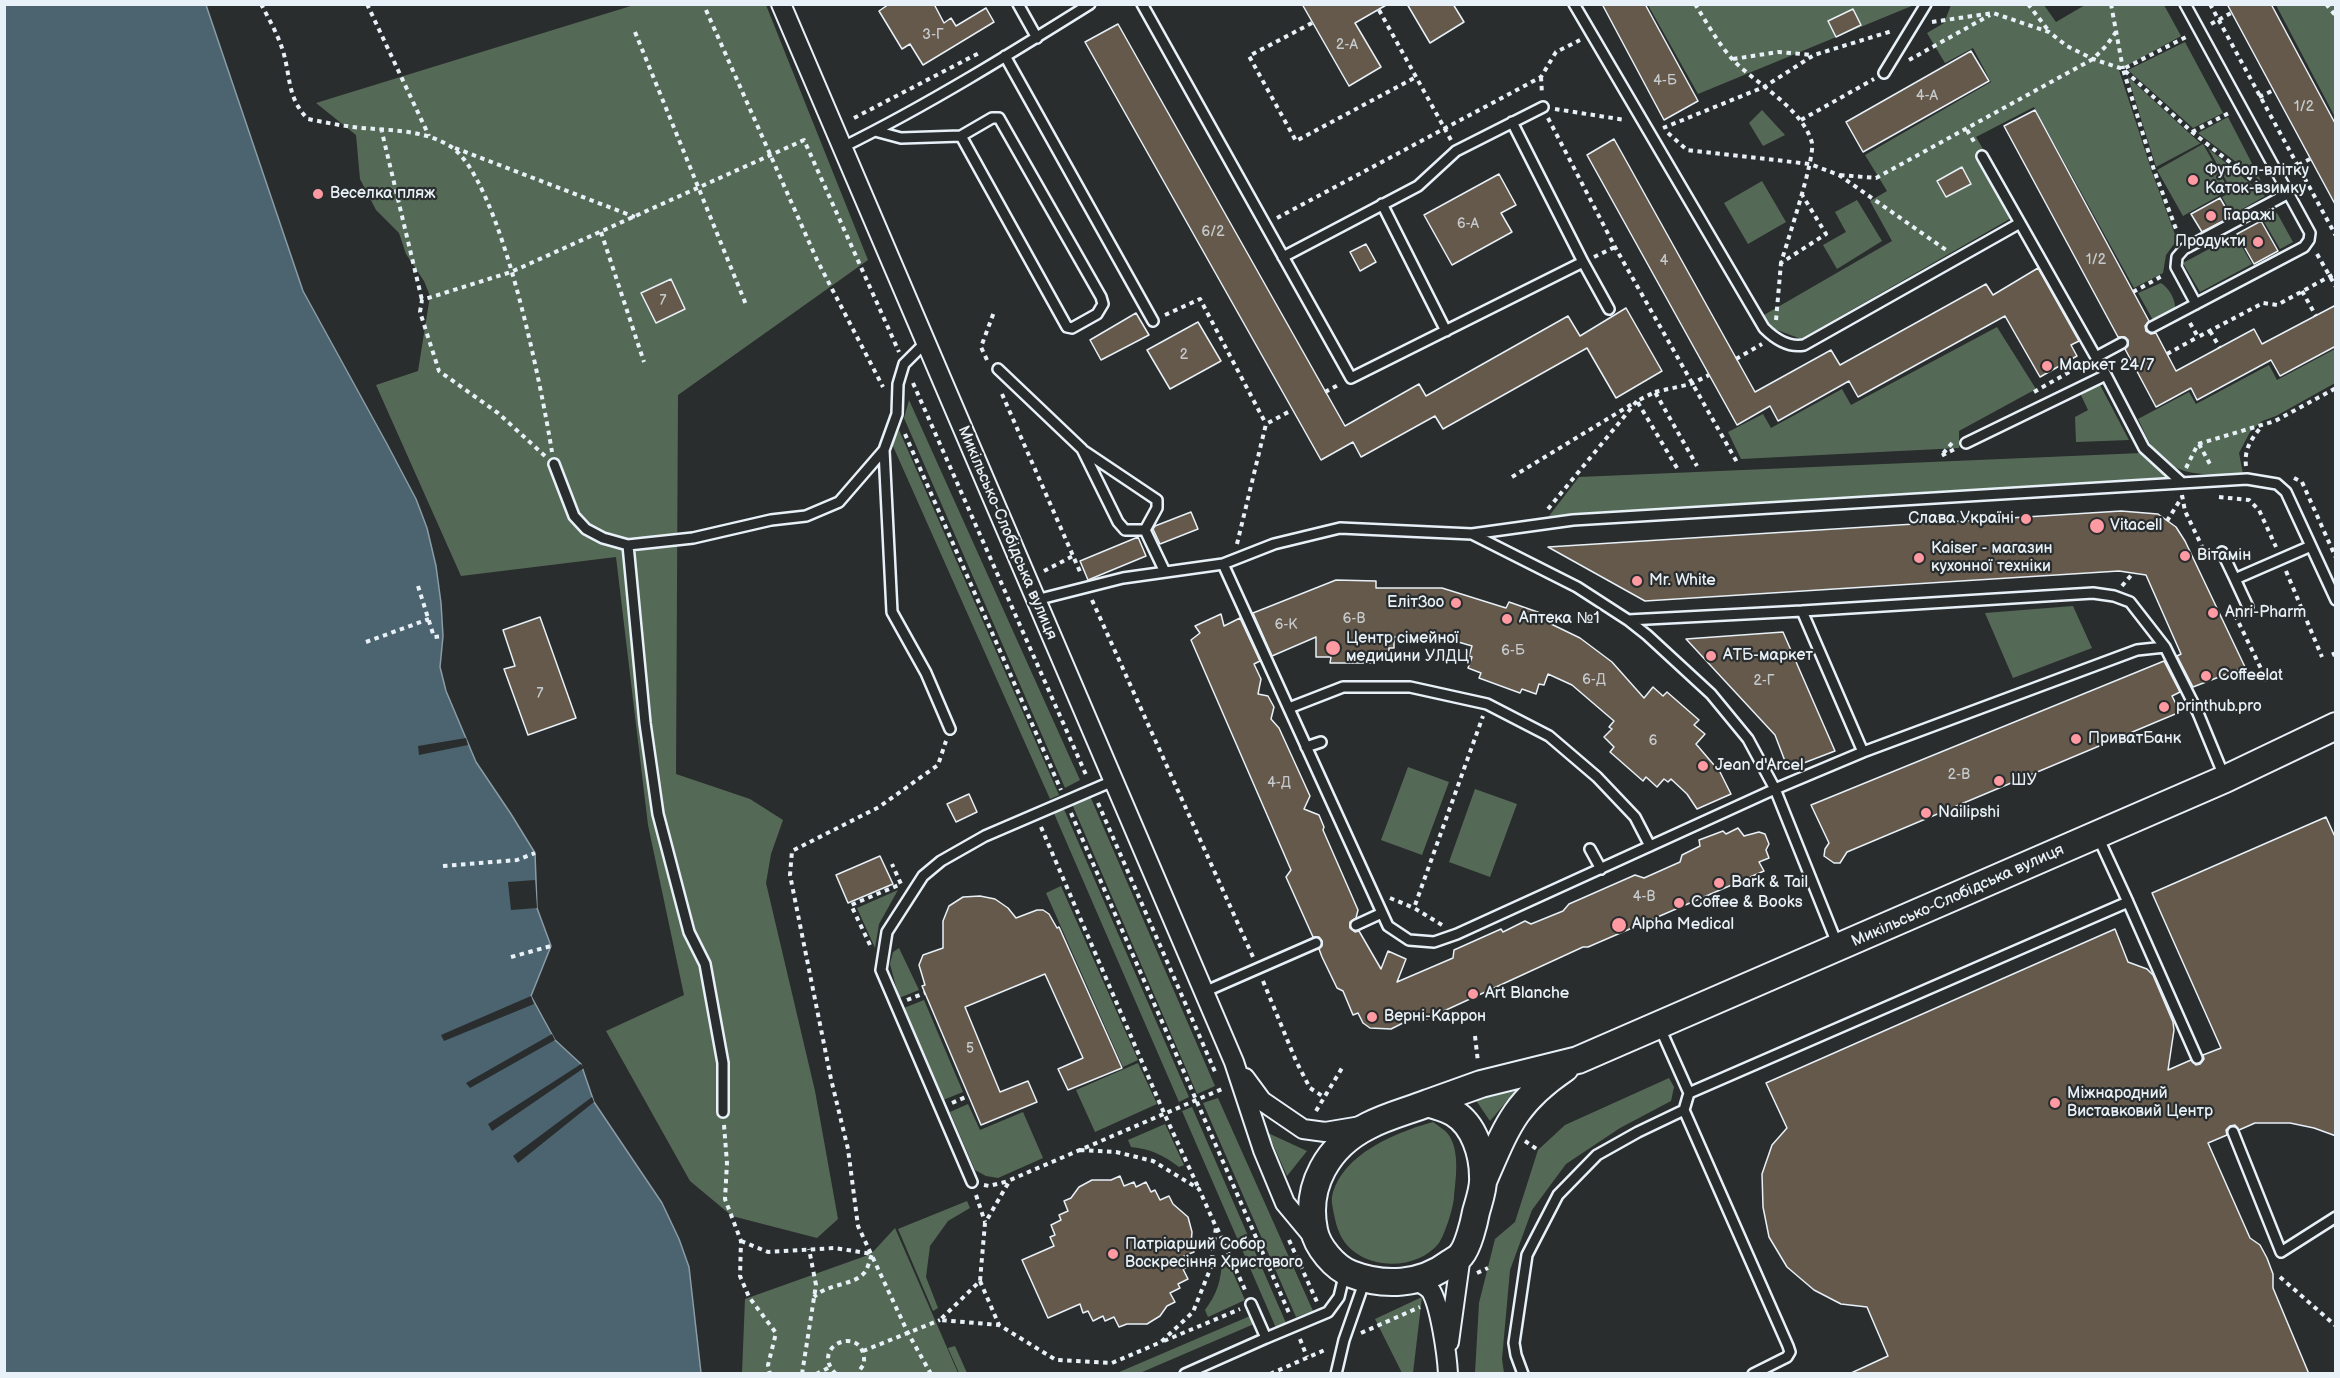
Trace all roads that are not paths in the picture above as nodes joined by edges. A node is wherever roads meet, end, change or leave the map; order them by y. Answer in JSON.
{"nodes":[{"id":1,"x":781,"y":4,"type":"edge"},
{"id":2,"x":1018,"y":4,"type":"edge"},
{"id":3,"x":1090,"y":4,"type":"edge"},
{"id":4,"x":1142,"y":4,"type":"edge"},
{"id":5,"x":1574,"y":4,"type":"edge"},
{"id":6,"x":1926,"y":4,"type":"edge"},
{"id":7,"x":2185,"y":4,"type":"edge"},
{"id":8,"x":1037,"y":38,"type":"junction"},
{"id":9,"x":1005,"y":56,"type":"junction"},
{"id":10,"x":1884,"y":74,"type":"dead end"},
{"id":11,"x":1543,"y":107,"type":"road end"},
{"id":12,"x":1512,"y":122,"type":"junction"},
{"id":13,"x":875,"y":131,"type":"junction"},
{"id":14,"x":961,"y":136,"type":"junction"},
{"id":15,"x":843,"y":147,"type":"junction"},
{"id":16,"x":1982,"y":156,"type":"dead end"},
{"id":17,"x":2289,"y":193,"type":"junction"},
{"id":18,"x":1382,"y":204,"type":"junction"},
{"id":19,"x":2020,"y":223,"type":"junction"},
{"id":20,"x":1283,"y":257,"type":"junction"},
{"id":21,"x":1583,"y":262,"type":"junction"},
{"id":22,"x":2196,"y":304,"type":"junction"},
{"id":23,"x":1609,"y":309,"type":"dead end"},
{"id":24,"x":1153,"y":321,"type":"road end"},
{"id":25,"x":2152,"y":327,"type":"dead end"},
{"id":26,"x":1446,"y":331,"type":"junction"},
{"id":27,"x":926,"y":342,"type":"junction"},
{"id":28,"x":2121,"y":343,"type":"dead end"},
{"id":29,"x":2096,"y":357,"type":"junction"},
{"id":30,"x":994,"y":369,"type":"road end"},
{"id":31,"x":2106,"y":375,"type":"junction"},
{"id":32,"x":1966,"y":443,"type":"dead end"},
{"id":33,"x":1082,"y":449,"type":"junction"},
{"id":34,"x":884,"y":450,"type":"junction"},
{"id":35,"x":554,"y":464,"type":"road end"},
{"id":36,"x":2180,"y":481,"type":"junction"},
{"id":37,"x":1145,"y":530,"type":"junction"},
{"id":38,"x":1472,"y":534,"type":"junction"},
{"id":39,"x":628,"y":545,"type":"junction"},
{"id":40,"x":2311,"y":546,"type":"junction"},
{"id":41,"x":2222,"y":552,"type":"dead end"},
{"id":42,"x":1223,"y":564,"type":"junction"},
{"id":43,"x":1165,"y":572,"type":"junction"},
{"id":44,"x":2235,"y":579,"type":"junction"},
{"id":45,"x":1036,"y":600,"type":"junction"},
{"id":46,"x":2336,"y":600,"type":"edge"},
{"id":47,"x":2248,"y":607,"type":"dead end"},
{"id":48,"x":1802,"y":611,"type":"junction"},
{"id":49,"x":1628,"y":620,"type":"junction"},
{"id":50,"x":2165,"y":647,"type":"junction"},
{"id":51,"x":1289,"y":708,"type":"junction"},
{"id":52,"x":950,"y":729,"type":"road end"},
{"id":53,"x":2334,"y":731,"type":"edge"},
{"id":54,"x":1321,"y":742,"type":"dead end"},
{"id":55,"x":1306,"y":747,"type":"junction"},
{"id":56,"x":1863,"y":752,"type":"junction"},
{"id":57,"x":2225,"y":779,"type":"junction"},
{"id":58,"x":1113,"y":781,"type":"junction"},
{"id":59,"x":1775,"y":789,"type":"junction"},
{"id":60,"x":2097,"y":834,"type":"junction"},
{"id":61,"x":1650,"y":846,"type":"junction"},
{"id":62,"x":1590,"y":849,"type":"dead end"},
{"id":63,"x":1601,"y":869,"type":"junction"},
{"id":64,"x":2128,"y":902,"type":"junction"},
{"id":65,"x":1382,"y":913,"type":"junction"},
{"id":66,"x":1356,"y":925,"type":"dead end"},
{"id":67,"x":1316,"y":942,"type":"dead end"},
{"id":68,"x":1838,"y":948,"type":"junction"},
{"id":69,"x":1204,"y":992,"type":"junction"},
{"id":70,"x":1659,"y":1026,"type":"junction"},
{"id":71,"x":2197,"y":1058,"type":"dead end"},
{"id":72,"x":1578,"y":1060,"type":"junction"},
{"id":73,"x":1234,"y":1062,"type":"junction"},
{"id":74,"x":1689,"y":1093,"type":"junction"},
{"id":75,"x":1428,"y":1103,"type":"junction"},
{"id":76,"x":1684,"y":1110,"type":"junction"},
{"id":77,"x":723,"y":1112,"type":"road end"},
{"id":78,"x":1369,"y":1125,"type":"junction"},
{"id":79,"x":2233,"y":1132,"type":"dead end"},
{"id":80,"x":1484,"y":1179,"type":"junction"},
{"id":81,"x":972,"y":1182,"type":"road end"},
{"id":82,"x":2336,"y":1217,"type":"edge"},
{"id":83,"x":1316,"y":1240,"type":"junction"},
{"id":84,"x":1461,"y":1255,"type":"junction"},
{"id":85,"x":1355,"y":1276,"type":"junction"},
{"id":86,"x":1415,"y":1280,"type":"junction"},
{"id":87,"x":1251,"y":1304,"type":"road end"},
{"id":88,"x":1266,"y":1338,"type":"junction"},
{"id":89,"x":1448,"y":1365,"type":"edge"},
{"id":90,"x":1185,"y":1374,"type":"edge"},
{"id":91,"x":1336,"y":1374,"type":"edge"},
{"id":92,"x":1523,"y":1374,"type":"edge"},
{"id":93,"x":1753,"y":1374,"type":"edge"}],
"edges":[{"from":1,"to":15,"type":"street","name":"Микільсько-Слобідська вулиця"},
{"from":2,"to":8,"type":"lane"},
{"from":3,"to":8,"type":"lane"},
{"from":4,"to":20,"type":"lane"},
{"from":5,"to":19,"type":"lane"},
{"from":6,"to":10,"type":"lane"},
{"from":7,"to":17,"type":"lane"},
{"from":8,"to":9,"type":"lane"},
{"from":9,"to":13,"type":"lane"},
{"from":9,"to":24,"type":"lane"},
{"from":11,"to":12,"type":"lane"},
{"from":12,"to":18,"type":"lane"},
{"from":12,"to":21,"type":"lane"},
{"from":13,"to":14,"type":"lane"},
{"from":13,"to":15,"type":"lane"},
{"from":14,"to":14,"type":"lane"},
{"from":15,"to":27,"type":"street","name":"Микільсько-Слобідська вулиця"},
{"from":16,"to":19,"type":"lane"},
{"from":17,"to":22,"type":"lane"},
{"from":17,"to":22,"type":"lane"},
{"from":18,"to":20,"type":"lane"},
{"from":18,"to":26,"type":"lane"},
{"from":19,"to":29,"type":"lane"},
{"from":20,"to":26,"type":"lane"},
{"from":21,"to":23,"type":"lane"},
{"from":21,"to":26,"type":"lane"},
{"from":22,"to":25,"type":"lane"},
{"from":27,"to":34,"type":"lane"},
{"from":27,"to":45,"type":"street","name":"Микільсько-Слобідська вулиця"},
{"from":28,"to":29,"type":"lane"},
{"from":29,"to":31,"type":"lane"},
{"from":30,"to":33,"type":"lane"},
{"from":31,"to":32,"type":"lane"},
{"from":31,"to":36,"type":"lane"},
{"from":33,"to":37,"type":"lane"},
{"from":33,"to":37,"type":"lane"},
{"from":34,"to":39,"type":"lane"},
{"from":34,"to":52,"type":"lane"},
{"from":35,"to":39,"type":"lane"},
{"from":36,"to":38,"type":"lane"},
{"from":36,"to":40,"type":"lane"},
{"from":37,"to":43,"type":"lane"},
{"from":38,"to":42,"type":"lane"},
{"from":38,"to":49,"type":"lane"},
{"from":39,"to":77,"type":"lane"},
{"from":40,"to":44,"type":"lane"},
{"from":40,"to":46,"type":"lane"},
{"from":41,"to":44,"type":"lane"},
{"from":42,"to":43,"type":"lane"},
{"from":42,"to":51,"type":"lane"},
{"from":43,"to":45,"type":"lane"},
{"from":44,"to":47,"type":"lane"},
{"from":45,"to":58,"type":"street","name":"Микільсько-Слобідська вулиця"},
{"from":48,"to":49,"type":"lane"},
{"from":48,"to":50,"type":"lane"},
{"from":48,"to":56,"type":"lane"},
{"from":49,"to":59,"type":"lane"},
{"from":50,"to":56,"type":"lane"},
{"from":50,"to":57,"type":"lane"},
{"from":51,"to":55,"type":"lane"},
{"from":51,"to":61,"type":"lane"},
{"from":53,"to":57,"type":"street","name":"Микільсько-Слобідська вулиця"},
{"from":54,"to":55,"type":"lane"},
{"from":55,"to":65,"type":"lane"},
{"from":56,"to":59,"type":"lane"},
{"from":57,"to":60,"type":"street","name":"Микільсько-Слобідська вулиця"},
{"from":58,"to":69,"type":"street","name":"Микільсько-Слобідська вулиця"},
{"from":58,"to":81,"type":"lane"},
{"from":59,"to":61,"type":"lane"},
{"from":59,"to":68,"type":"lane"},
{"from":60,"to":64,"type":"lane"},
{"from":60,"to":68,"type":"street","name":"Микільсько-Слобідська вулиця"},
{"from":61,"to":63,"type":"lane"},
{"from":62,"to":63,"type":"lane"},
{"from":63,"to":65,"type":"lane"},
{"from":64,"to":71,"type":"lane"},
{"from":64,"to":74,"type":"lane"},
{"from":65,"to":66,"type":"lane"},
{"from":67,"to":69,"type":"lane"},
{"from":68,"to":70,"type":"street","name":"Микільсько-Слобідська вулиця"},
{"from":69,"to":73,"type":"street","name":"Микільсько-Слобідська вулиця"},
{"from":70,"to":72,"type":"street","name":"Микільсько-Слобідська вулиця"},
{"from":70,"to":74,"type":"lane"},
{"from":72,"to":75,"type":"street","name":"Микільсько-Слобідська вулиця"},
{"from":72,"to":80,"type":"street","name":"Микільсько-Слобідська вулиця"},
{"from":73,"to":78,"type":"street","name":"Микільсько-Слобідська вулиця"},
{"from":73,"to":83,"type":"street","name":"Микільсько-Слобідська вулиця"},
{"from":74,"to":76,"type":"lane"},
{"from":75,"to":78,"type":"street"},
{"from":75,"to":80,"type":"street"},
{"from":76,"to":92,"type":"lane"},
{"from":76,"to":93,"type":"lane"},
{"from":78,"to":83,"type":"street"},
{"from":79,"to":82,"type":"lane"},
{"from":80,"to":84,"type":"street"},
{"from":83,"to":85,"type":"street"},
{"from":84,"to":86,"type":"street"},
{"from":84,"to":89,"type":"street"},
{"from":85,"to":86,"type":"street"},
{"from":85,"to":88,"type":"lane"},
{"from":85,"to":91,"type":"lane"},
{"from":86,"to":89,"type":"street"},
{"from":87,"to":88,"type":"lane"},
{"from":88,"to":90,"type":"lane"}]}
